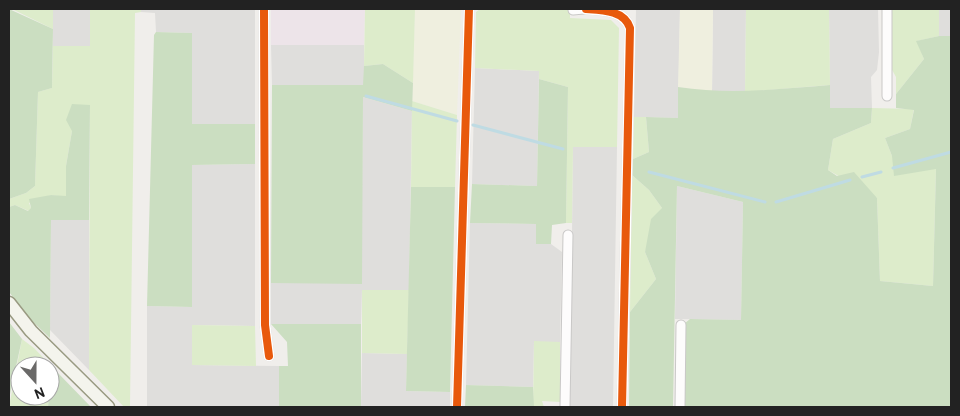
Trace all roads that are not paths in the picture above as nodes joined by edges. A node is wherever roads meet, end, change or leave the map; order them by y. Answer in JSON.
{"nodes":[{"id":1,"x":264,"y":9,"type":"edge"},
{"id":2,"x":469,"y":9,"type":"edge"},
{"id":3,"x":585,"y":9,"type":"edge"},
{"id":4,"x":887,"y":9,"type":"edge"},
{"id":5,"x":574,"y":10,"type":"dead end"},
{"id":6,"x":887,"y":96,"type":"dead end"},
{"id":7,"x":568,"y":235,"type":"dead end"},
{"id":8,"x":9,"y":303,"type":"edge"},
{"id":9,"x":681,"y":325,"type":"dead end"},
{"id":10,"x":269,"y":356,"type":"dead end"},
{"id":11,"x":108,"y":407,"type":"edge"},
{"id":12,"x":457,"y":407,"type":"edge"},
{"id":13,"x":565,"y":407,"type":"edge"},
{"id":14,"x":622,"y":407,"type":"edge"},
{"id":15,"x":680,"y":407,"type":"edge"}],
"edges":[{"from":1,"to":10,"type":"street"},
{"from":2,"to":12,"type":"street"},
{"from":3,"to":5,"type":"street"},
{"from":3,"to":14,"type":"street"},
{"from":4,"to":6,"type":"street"},
{"from":7,"to":13,"type":"street"},
{"from":8,"to":11,"type":"street"},
{"from":9,"to":15,"type":"street"}]}
